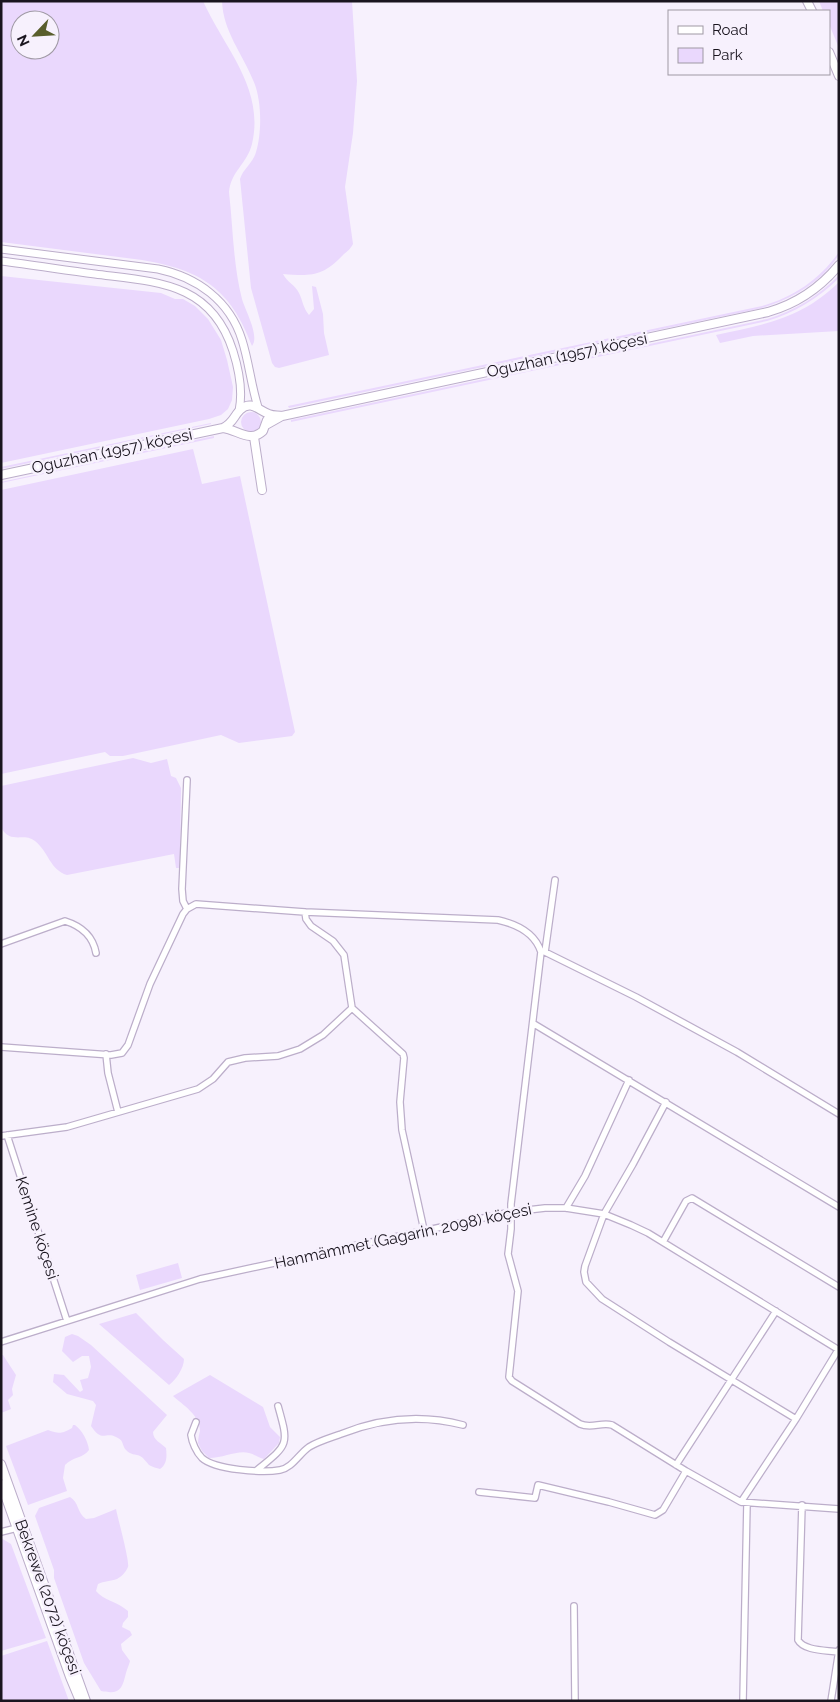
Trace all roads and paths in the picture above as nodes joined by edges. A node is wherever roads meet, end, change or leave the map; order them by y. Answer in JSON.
{"nodes":[{"id":1,"x":830,"y":54,"type":"edge"},
{"id":2,"x":839,"y":76,"type":"edge"},
{"id":3,"x":1,"y":248,"type":"edge"},
{"id":4,"x":1,"y":261,"type":"edge"},
{"id":5,"x":839,"y":265,"type":"edge"},
{"id":6,"x":261,"y":409,"type":"junction"},
{"id":7,"x":237,"y":414,"type":"junction"},
{"id":8,"x":282,"y":416,"type":"junction"},
{"id":9,"x":266,"y":425,"type":"junction"},
{"id":10,"x":223,"y":428,"type":"junction"},
{"id":11,"x":241,"y":434,"type":"junction"},
{"id":12,"x":254,"y":437,"type":"junction"},
{"id":13,"x":1,"y":475,"type":"edge"},
{"id":14,"x":262,"y":490,"type":"dead end"},
{"id":15,"x":187,"y":780,"type":"dead end"},
{"id":16,"x":555,"y":880,"type":"dead end"},
{"id":17,"x":187,"y":909,"type":"junction"},
{"id":18,"x":305,"y":912,"type":"junction"},
{"id":19,"x":1,"y":944,"type":"edge"},
{"id":20,"x":96,"y":953,"type":"dead end"},
{"id":21,"x":352,"y":1008,"type":"junction"},
{"id":22,"x":534,"y":1024,"type":"junction"},
{"id":23,"x":1,"y":1047,"type":"edge"},
{"id":24,"x":106,"y":1054,"type":"junction"},
{"id":25,"x":630,"y":1080,"type":"junction"},
{"id":26,"x":666,"y":1102,"type":"junction"},
{"id":27,"x":118,"y":1112,"type":"junction"},
{"id":28,"x":839,"y":1114,"type":"edge"},
{"id":29,"x":4,"y":1135,"type":"edge"},
{"id":30,"x":839,"y":1207,"type":"edge"},
{"id":31,"x":566,"y":1208,"type":"junction"},
{"id":32,"x":511,"y":1212,"type":"junction"},
{"id":33,"x":604,"y":1214,"type":"junction"},
{"id":34,"x":424,"y":1230,"type":"junction"},
{"id":35,"x":663,"y":1242,"type":"junction"},
{"id":36,"x":839,"y":1287,"type":"edge"},
{"id":37,"x":776,"y":1311,"type":"junction"},
{"id":38,"x":67,"y":1321,"type":"junction"},
{"id":39,"x":1,"y":1342,"type":"edge"},
{"id":40,"x":839,"y":1350,"type":"edge"},
{"id":41,"x":731,"y":1380,"type":"junction"},
{"id":42,"x":278,"y":1406,"type":"dead end"},
{"id":43,"x":796,"y":1419,"type":"junction"},
{"id":44,"x":196,"y":1422,"type":"dead end"},
{"id":45,"x":463,"y":1425,"type":"dead end"},
{"id":46,"x":1,"y":1464,"type":"edge"},
{"id":47,"x":676,"y":1465,"type":"junction"},
{"id":48,"x":258,"y":1470,"type":"junction"},
{"id":49,"x":686,"y":1472,"type":"junction"},
{"id":50,"x":1,"y":1484,"type":"edge"},
{"id":51,"x":479,"y":1492,"type":"dead end"},
{"id":52,"x":744,"y":1502,"type":"junction"},
{"id":53,"x":802,"y":1506,"type":"junction"},
{"id":54,"x":839,"y":1509,"type":"edge"},
{"id":55,"x":17,"y":1528,"type":"junction"},
{"id":56,"x":1,"y":1532,"type":"edge"},
{"id":57,"x":574,"y":1606,"type":"dead end"},
{"id":58,"x":839,"y":1651,"type":"edge"},
{"id":59,"x":80,"y":1701,"type":"edge"},
{"id":60,"x":86,"y":1701,"type":"edge"},
{"id":61,"x":575,"y":1701,"type":"edge"},
{"id":62,"x":743,"y":1701,"type":"edge"},
{"id":63,"x":831,"y":1701,"type":"edge"}],
"edges":[{"from":1,"to":2,"type":"main road"},
{"from":3,"to":6,"type":"street"},
{"from":4,"to":7,"type":"street"},
{"from":5,"to":8,"type":"main road","name":"Oguzhan (1957) köçesi"},
{"from":6,"to":7,"type":"main road","name":"Oguzhan (1957) köçesi"},
{"from":6,"to":8,"type":"main road","name":"Oguzhan (1957) köçesi"},
{"from":6,"to":9,"type":"main road"},
{"from":7,"to":10,"type":"main road","name":"Oguzhan (1957) köçesi"},
{"from":7,"to":11,"type":"main road"},
{"from":8,"to":9,"type":"main road","name":"Oguzhan (1957) köçesi"},
{"from":9,"to":12,"type":"main road","name":"Oguzhan (1957) köçesi"},
{"from":10,"to":11,"type":"main road"},
{"from":10,"to":13,"type":"main road","name":"Oguzhan (1957) köçesi"},
{"from":11,"to":12,"type":"main road"},
{"from":12,"to":14,"type":"main road"},
{"from":15,"to":17,"type":"street"},
{"from":16,"to":28,"type":"street"},
{"from":17,"to":18,"type":"street"},
{"from":17,"to":24,"type":"street"},
{"from":18,"to":21,"type":"street"},
{"from":18,"to":22,"type":"street"},
{"from":19,"to":20,"type":"street"},
{"from":21,"to":27,"type":"street"},
{"from":21,"to":34,"type":"street"},
{"from":22,"to":25,"type":"street"},
{"from":22,"to":32,"type":"street"},
{"from":23,"to":24,"type":"street"},
{"from":24,"to":27,"type":"street"},
{"from":25,"to":26,"type":"street"},
{"from":25,"to":31,"type":"street"},
{"from":26,"to":30,"type":"street"},
{"from":26,"to":33,"type":"street"},
{"from":27,"to":29,"type":"street"},
{"from":29,"to":38,"type":"street","name":"Kemine köçesi"},
{"from":31,"to":32,"type":"street","name":"Hanmämmet (Gagarin, 2098) köçesi"},
{"from":31,"to":33,"type":"street","name":"Hanmämmet (Gagarin, 2098) köçesi"},
{"from":32,"to":34,"type":"street","name":"Hanmämmet (Gagarin, 2098) köçesi"},
{"from":32,"to":47,"type":"street"},
{"from":33,"to":35,"type":"street","name":"Hanmämmet (Gagarin, 2098) köçesi"},
{"from":33,"to":41,"type":"street"},
{"from":34,"to":38,"type":"street","name":"Hanmämmet (Gagarin, 2098) köçesi"},
{"from":35,"to":36,"type":"street"},
{"from":35,"to":37,"type":"street","name":"Hanmämmet (Gagarin, 2098) köçesi"},
{"from":37,"to":40,"type":"street","name":"Hanmämmet (Gagarin, 2098) köçesi"},
{"from":37,"to":41,"type":"street"},
{"from":38,"to":39,"type":"street","name":"Hanmämmet (Gagarin, 2098) köçesi"},
{"from":40,"to":43,"type":"street"},
{"from":41,"to":43,"type":"street"},
{"from":41,"to":47,"type":"street"},
{"from":42,"to":48,"type":"street"},
{"from":43,"to":52,"type":"street"},
{"from":44,"to":48,"type":"street"},
{"from":45,"to":48,"type":"street"},
{"from":46,"to":60,"type":"main road","name":"Bekrewe (2072) köçesi"},
{"from":47,"to":49,"type":"street"},
{"from":49,"to":51,"type":"street"},
{"from":49,"to":52,"type":"street"},
{"from":50,"to":55,"type":"main road","name":"Bekrewe (2072) köçesi"},
{"from":52,"to":53,"type":"street"},
{"from":52,"to":62,"type":"street"},
{"from":53,"to":54,"type":"street"},
{"from":53,"to":58,"type":"street"},
{"from":55,"to":56,"type":"street"},
{"from":55,"to":59,"type":"main road","name":"Bekrewe (2072) köçesi"},
{"from":57,"to":61,"type":"street"},
{"from":58,"to":63,"type":"street"}]}
